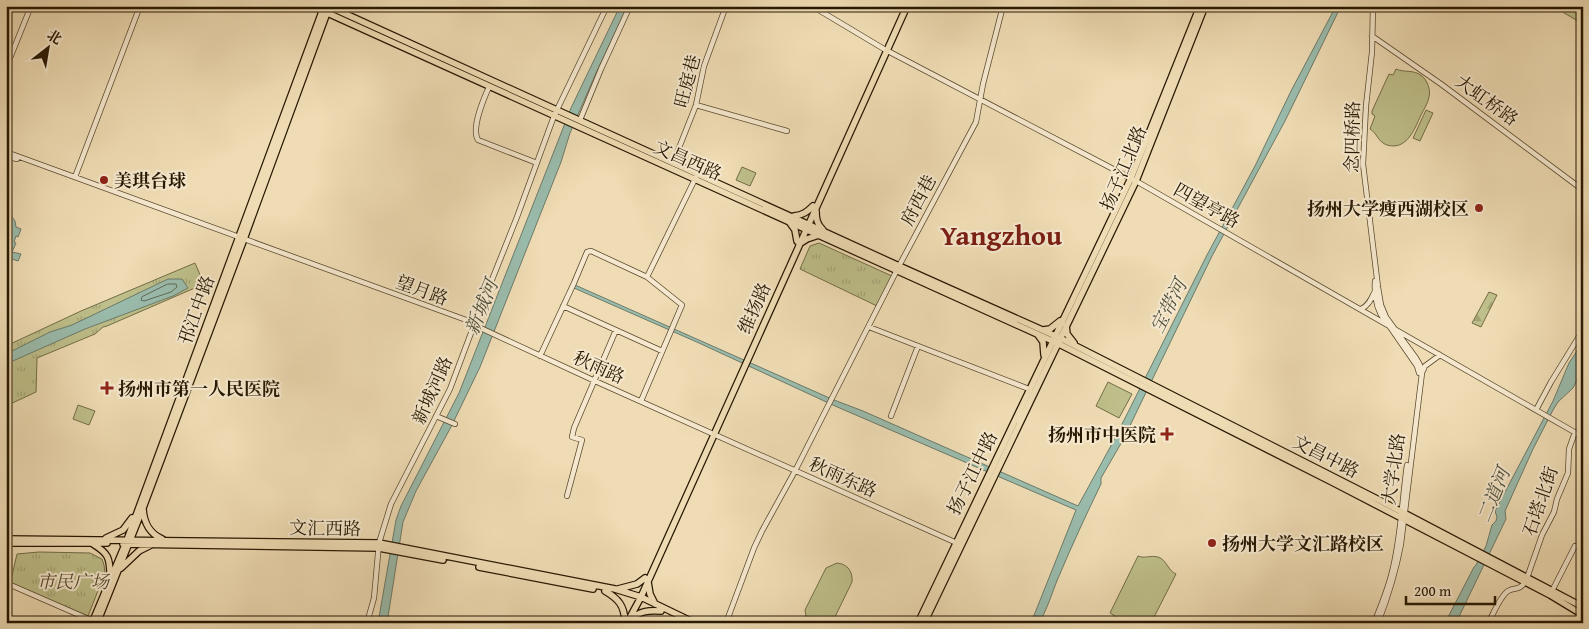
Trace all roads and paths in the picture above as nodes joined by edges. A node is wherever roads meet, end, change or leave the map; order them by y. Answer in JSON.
{"nodes":[{"id":1,"x":29,"y":6,"type":"edge"},
{"id":2,"x":140,"y":6,"type":"edge"},
{"id":3,"x":312,"y":6,"type":"edge"},
{"id":4,"x":607,"y":6,"type":"edge"},
{"id":5,"x":630,"y":6,"type":"edge"},
{"id":6,"x":726,"y":6,"type":"edge"},
{"id":7,"x":812,"y":6,"type":"edge"},
{"id":8,"x":906,"y":6,"type":"edge"},
{"id":9,"x":1003,"y":6,"type":"edge"},
{"id":10,"x":1200,"y":6,"type":"edge"},
{"id":11,"x":1205,"y":6,"type":"edge"},
{"id":12,"x":1373,"y":6,"type":"edge"},
{"id":13,"x":327,"y":8,"type":"edge"},
{"id":14,"x":1372,"y":36,"type":"junction"},
{"id":15,"x":886,"y":50,"type":"junction"},
{"id":16,"x":6,"y":60,"type":"edge"},
{"id":17,"x":6,"y":68,"type":"edge"},
{"id":18,"x":489,"y":87,"type":"junction"},
{"id":19,"x":980,"y":98,"type":"junction"},
{"id":20,"x":696,"y":105,"type":"junction"},
{"id":21,"x":556,"y":113,"type":"junction"},
{"id":22,"x":578,"y":122,"type":"junction"},
{"id":23,"x":788,"y":131,"type":"dead end"},
{"id":24,"x":6,"y":154,"type":"edge"},
{"id":25,"x":537,"y":163,"type":"junction"},
{"id":26,"x":673,"y":163,"type":"junction"},
{"id":27,"x":74,"y":177,"type":"junction"},
{"id":28,"x":696,"y":177,"type":"junction"},
{"id":29,"x":1133,"y":180,"type":"junction"},
{"id":30,"x":1583,"y":190,"type":"edge"},
{"id":31,"x":814,"y":207,"type":"junction"},
{"id":32,"x":790,"y":219,"type":"junction"},
{"id":33,"x":806,"y":226,"type":"junction"},
{"id":34,"x":822,"y":233,"type":"junction"},
{"id":35,"x":241,"y":240,"type":"junction"},
{"id":36,"x":798,"y":243,"type":"junction"},
{"id":37,"x":1376,"y":267,"type":"junction"},
{"id":38,"x":898,"y":268,"type":"junction"},
{"id":39,"x":647,"y":277,"type":"junction"},
{"id":40,"x":1374,"y":291,"type":"junction"},
{"id":41,"x":563,"y":306,"type":"junction"},
{"id":42,"x":1361,"y":309,"type":"junction"},
{"id":43,"x":1064,"y":318,"type":"junction"},
{"id":44,"x":474,"y":325,"type":"junction"},
{"id":45,"x":1066,"y":325,"type":"junction"},
{"id":46,"x":1389,"y":325,"type":"junction"},
{"id":47,"x":869,"y":327,"type":"junction"},
{"id":48,"x":616,"y":330,"type":"junction"},
{"id":49,"x":1396,"y":330,"type":"junction"},
{"id":50,"x":1583,"y":330,"type":"edge"},
{"id":51,"x":1039,"y":332,"type":"junction"},
{"id":52,"x":1056,"y":339,"type":"junction"},
{"id":53,"x":918,"y":346,"type":"junction"},
{"id":54,"x":1071,"y":350,"type":"junction"},
{"id":55,"x":662,"y":351,"type":"junction"},
{"id":56,"x":1086,"y":352,"type":"junction"},
{"id":57,"x":1440,"y":355,"type":"junction"},
{"id":58,"x":540,"y":356,"type":"junction"},
{"id":59,"x":1046,"y":361,"type":"junction"},
{"id":60,"x":1422,"y":373,"type":"junction"},
{"id":61,"x":595,"y":381,"type":"junction"},
{"id":62,"x":1140,"y":382,"type":"junction"},
{"id":63,"x":1029,"y":389,"type":"junction"},
{"id":64,"x":641,"y":401,"type":"junction"},
{"id":65,"x":1536,"y":410,"type":"junction"},
{"id":66,"x":436,"y":416,"type":"junction"},
{"id":67,"x":891,"y":416,"type":"dead end"},
{"id":68,"x":455,"y":424,"type":"dead end"},
{"id":69,"x":712,"y":432,"type":"junction"},
{"id":70,"x":1575,"y":432,"type":"junction"},
{"id":71,"x":1583,"y":437,"type":"edge"},
{"id":72,"x":995,"y":467,"type":"junction"},
{"id":73,"x":795,"y":471,"type":"junction"},
{"id":74,"x":567,"y":496,"type":"dead end"},
{"id":75,"x":141,"y":508,"type":"junction"},
{"id":76,"x":1403,"y":515,"type":"junction"},
{"id":77,"x":6,"y":539,"type":"edge"},
{"id":78,"x":101,"y":540,"type":"junction"},
{"id":79,"x":164,"y":540,"type":"junction"},
{"id":80,"x":128,"y":542,"type":"junction"},
{"id":81,"x":6,"y":543,"type":"edge"},
{"id":82,"x":91,"y":543,"type":"junction"},
{"id":83,"x":152,"y":544,"type":"junction"},
{"id":84,"x":958,"y":544,"type":"junction"},
{"id":85,"x":379,"y":546,"type":"junction"},
{"id":86,"x":1575,"y":546,"type":"dead end"},
{"id":87,"x":401,"y":550,"type":"junction"},
{"id":88,"x":118,"y":571,"type":"junction"},
{"id":89,"x":111,"y":578,"type":"junction"},
{"id":90,"x":647,"y":578,"type":"junction"},
{"id":91,"x":1526,"y":580,"type":"junction"},
{"id":92,"x":6,"y":583,"type":"edge"},
{"id":93,"x":615,"y":589,"type":"junction"},
{"id":94,"x":605,"y":591,"type":"junction"},
{"id":95,"x":1552,"y":591,"type":"junction"},
{"id":96,"x":638,"y":598,"type":"junction"},
{"id":97,"x":655,"y":604,"type":"junction"},
{"id":98,"x":1583,"y":606,"type":"edge"},
{"id":99,"x":661,"y":610,"type":"junction"},
{"id":100,"x":1583,"y":614,"type":"edge"},
{"id":101,"x":94,"y":622,"type":"edge"},
{"id":102,"x":626,"y":622,"type":"edge"},
{"id":103,"x":368,"y":623,"type":"edge"},
{"id":104,"x":686,"y":623,"type":"edge"},
{"id":105,"x":695,"y":623,"type":"edge"},
{"id":106,"x":726,"y":623,"type":"edge"},
{"id":107,"x":918,"y":623,"type":"edge"},
{"id":108,"x":924,"y":623,"type":"edge"},
{"id":109,"x":1376,"y":623,"type":"edge"},
{"id":110,"x":1488,"y":623,"type":"edge"}],
"edges":[{"from":1,"to":16,"type":"street"},
{"from":1,"to":17,"type":"street"},
{"from":2,"to":27,"type":"street"},
{"from":3,"to":13,"type":"main road","name":"文昌西路"},
{"from":4,"to":21,"type":"street","name":"新城河路"},
{"from":5,"to":22,"type":"street"},
{"from":6,"to":20,"type":"street","name":"旺庭巷"},
{"from":7,"to":15,"type":"street","name":"四望亭路"},
{"from":8,"to":15,"type":"main road","name":"维扬路"},
{"from":9,"to":19,"type":"street","name":"府西巷"},
{"from":10,"to":29,"type":"main road","name":"扬子江北路"},
{"from":11,"to":29,"type":"main road","name":"扬子江北路"},
{"from":12,"to":14,"type":"street","name":"念四桥路"},
{"from":13,"to":18,"type":"main road","name":"文昌西路"},
{"from":13,"to":21,"type":"main road","name":"文昌西路"},
{"from":13,"to":35,"type":"main road","name":"邗江中路"},
{"from":14,"to":30,"type":"street","name":"大虹桥路"},
{"from":14,"to":37,"type":"street","name":"念四桥路"},
{"from":15,"to":19,"type":"street","name":"四望亭路"},
{"from":15,"to":31,"type":"main road","name":"维扬路"},
{"from":18,"to":21,"type":"main road","name":"文昌西路"},
{"from":18,"to":25,"type":"street"},
{"from":19,"to":29,"type":"street","name":"四望亭路"},
{"from":19,"to":38,"type":"street","name":"府西巷"},
{"from":20,"to":23,"type":"street"},
{"from":20,"to":26,"type":"street","name":"旺庭巷"},
{"from":21,"to":22,"type":"main road","name":"文昌西路"},
{"from":21,"to":25,"type":"street","name":"新城河路"},
{"from":22,"to":26,"type":"main road","name":"文昌西路"},
{"from":22,"to":28,"type":"main road","name":"文昌西路"},
{"from":24,"to":27,"type":"street","name":"望月路"},
{"from":24,"to":35,"type":"street","name":"望月路"},
{"from":25,"to":44,"type":"street","name":"新城河路"},
{"from":26,"to":28,"type":"main road","name":"文昌西路"},
{"from":27,"to":35,"type":"street","name":"望月路"},
{"from":28,"to":32,"type":"main road","name":"文昌西路"},
{"from":28,"to":39,"type":"street"},
{"from":29,"to":42,"type":"street","name":"四望亭路"},
{"from":29,"to":43,"type":"main road","name":"扬子江北路"},
{"from":29,"to":45,"type":"main road","name":"扬子江北路"},
{"from":31,"to":32,"type":"main road"},
{"from":31,"to":33,"type":"main road","name":"维扬路"},
{"from":31,"to":34,"type":"main road"},
{"from":32,"to":33,"type":"main road","name":"文昌西路"},
{"from":32,"to":36,"type":"main road"},
{"from":33,"to":34,"type":"main road","name":"文昌西路"},
{"from":33,"to":36,"type":"main road","name":"维扬路"},
{"from":34,"to":36,"type":"main road"},
{"from":34,"to":38,"type":"main road","name":"文昌西路"},
{"from":35,"to":44,"type":"street","name":"望月路"},
{"from":35,"to":75,"type":"main road","name":"邗江中路"},
{"from":36,"to":69,"type":"main road","name":"维扬路"},
{"from":37,"to":40,"type":"street","name":"念四桥路"},
{"from":37,"to":49,"type":"street","name":"念四桥路"},
{"from":38,"to":47,"type":"street","name":"府西巷"},
{"from":38,"to":51,"type":"main road","name":"文昌西路"},
{"from":39,"to":41,"type":"street"},
{"from":39,"to":55,"type":"street"},
{"from":40,"to":42,"type":"street"},
{"from":40,"to":46,"type":"street","name":"念四桥路"},
{"from":41,"to":48,"type":"street"},
{"from":41,"to":58,"type":"street"},
{"from":42,"to":46,"type":"street","name":"四望亭路"},
{"from":43,"to":51,"type":"main road"},
{"from":43,"to":52,"type":"main road","name":"扬子江北路"},
{"from":44,"to":58,"type":"street","name":"秋雨路"},
{"from":44,"to":66,"type":"street","name":"新城河路"},
{"from":45,"to":52,"type":"main road","name":"扬子江北路"},
{"from":45,"to":56,"type":"main road"},
{"from":46,"to":49,"type":"street","name":"四望亭路"},
{"from":46,"to":76,"type":"street","name":"大学北路"},
{"from":47,"to":53,"type":"street"},
{"from":47,"to":73,"type":"street","name":"府西巷"},
{"from":48,"to":55,"type":"street"},
{"from":48,"to":61,"type":"street"},
{"from":49,"to":57,"type":"street","name":"四望亭路"},
{"from":49,"to":60,"type":"street"},
{"from":50,"to":65,"type":"street"},
{"from":51,"to":52,"type":"main road","name":"文昌西路"},
{"from":51,"to":59,"type":"main road"},
{"from":52,"to":54,"type":"main road","name":"文昌中路"},
{"from":52,"to":56,"type":"main road","name":"文昌中路"},
{"from":52,"to":59,"type":"main road","name":"扬子江中路"},
{"from":53,"to":63,"type":"street"},
{"from":53,"to":67,"type":"street"},
{"from":54,"to":59,"type":"main road"},
{"from":54,"to":62,"type":"main road","name":"文昌中路"},
{"from":55,"to":64,"type":"street"},
{"from":56,"to":62,"type":"main road","name":"文昌中路"},
{"from":57,"to":60,"type":"street"},
{"from":57,"to":65,"type":"street","name":"四望亭路"},
{"from":58,"to":61,"type":"street","name":"秋雨路"},
{"from":59,"to":63,"type":"main road","name":"扬子江中路"},
{"from":59,"to":72,"type":"main road","name":"扬子江中路"},
{"from":60,"to":76,"type":"street","name":"大学北路"},
{"from":61,"to":64,"type":"street","name":"秋雨路"},
{"from":61,"to":74,"type":"street"},
{"from":62,"to":76,"type":"main road","name":"文昌中路"},
{"from":63,"to":72,"type":"main road","name":"扬子江中路"},
{"from":64,"to":69,"type":"street","name":"秋雨路"},
{"from":65,"to":70,"type":"street","name":"四望亭路"},
{"from":66,"to":68,"type":"street"},
{"from":66,"to":85,"type":"street","name":"新城河路"},
{"from":69,"to":73,"type":"street","name":"秋雨东路"},
{"from":69,"to":90,"type":"main road","name":"维扬路"},
{"from":70,"to":71,"type":"street","name":"四望亭路"},
{"from":70,"to":91,"type":"street","name":"石塔北街"},
{"from":72,"to":84,"type":"main road","name":"扬子江中路"},
{"from":73,"to":84,"type":"street","name":"秋雨东路"},
{"from":73,"to":106,"type":"street","name":"府西巷"},
{"from":75,"to":78,"type":"main road"},
{"from":75,"to":79,"type":"main road"},
{"from":75,"to":80,"type":"main road","name":"邗江中路"},
{"from":76,"to":91,"type":"main road","name":"文昌中路"},
{"from":76,"to":109,"type":"street","name":"大学北路"},
{"from":77,"to":78,"type":"main road","name":"文汇西路"},
{"from":78,"to":80,"type":"main road","name":"文汇西路"},
{"from":79,"to":80,"type":"main road","name":"文汇西路"},
{"from":79,"to":85,"type":"main road","name":"文汇西路"},
{"from":80,"to":82,"type":"main road","name":"文汇西路"},
{"from":80,"to":83,"type":"main road","name":"文汇西路"},
{"from":80,"to":88,"type":"main road","name":"邗江中路"},
{"from":80,"to":89,"type":"main road","name":"邗江中路"},
{"from":81,"to":82,"type":"main road","name":"文汇西路"},
{"from":82,"to":89,"type":"main road"},
{"from":83,"to":85,"type":"main road","name":"文汇西路"},
{"from":83,"to":88,"type":"main road"},
{"from":84,"to":107,"type":"main road","name":"扬子江中路"},
{"from":84,"to":108,"type":"main road","name":"扬子江中路"},
{"from":85,"to":87,"type":"main road","name":"文汇西路"},
{"from":85,"to":103,"type":"street","name":"新城河路"},
{"from":86,"to":95,"type":"street"},
{"from":87,"to":93,"type":"main road","name":"文汇西路"},
{"from":87,"to":94,"type":"main road","name":"文汇西路"},
{"from":88,"to":101,"type":"main road","name":"邗江中路"},
{"from":89,"to":101,"type":"main road","name":"邗江中路"},
{"from":90,"to":93,"type":"main road"},
{"from":90,"to":96,"type":"main road","name":"维扬路"},
{"from":90,"to":97,"type":"main road"},
{"from":91,"to":95,"type":"main road","name":"文昌中路"},
{"from":91,"to":100,"type":"main road","name":"文昌中路"},
{"from":91,"to":110,"type":"street"},
{"from":92,"to":101,"type":"street"},
{"from":93,"to":96,"type":"main road","name":"文汇西路"},
{"from":94,"to":96,"type":"main road","name":"文汇西路"},
{"from":94,"to":102,"type":"main road"},
{"from":95,"to":98,"type":"main road","name":"文昌中路"},
{"from":96,"to":97,"type":"main road"},
{"from":96,"to":99,"type":"main road"},
{"from":96,"to":102,"type":"main road","name":"维扬路"},
{"from":97,"to":105,"type":"main road"},
{"from":99,"to":102,"type":"main road"},
{"from":99,"to":104,"type":"main road"}]}
